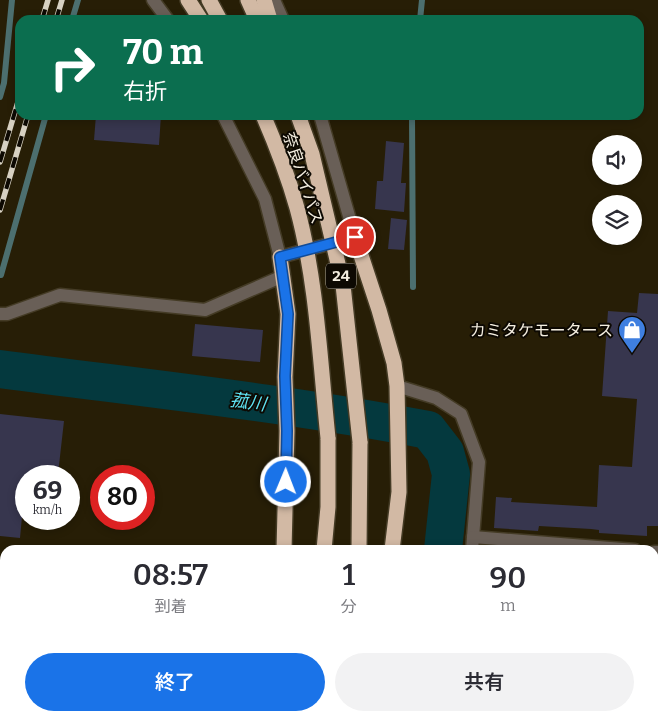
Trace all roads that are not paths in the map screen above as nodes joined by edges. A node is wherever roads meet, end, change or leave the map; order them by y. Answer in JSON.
{"nodes":[{"id":1,"x":153,"y":0,"type":"edge"},
{"id":2,"x":188,"y":0,"type":"edge"},
{"id":3,"x":209,"y":0,"type":"edge"},
{"id":4,"x":248,"y":0,"type":"edge"},
{"id":5,"x":264,"y":0,"type":"edge"},
{"id":6,"x":274,"y":0,"type":"edge"},
{"id":7,"x":164,"y":15,"type":"edge"},
{"id":8,"x":198,"y":15,"type":"edge"},
{"id":9,"x":217,"y":15,"type":"edge"},
{"id":10,"x":255,"y":15,"type":"edge"},
{"id":11,"x":268,"y":15,"type":"edge"},
{"id":12,"x":281,"y":15,"type":"edge"},
{"id":13,"x":226,"y":120,"type":"edge"},
{"id":14,"x":265,"y":120,"type":"edge"},
{"id":15,"x":300,"y":120,"type":"edge"},
{"id":16,"x":321,"y":120,"type":"edge"},
{"id":17,"x":355,"y":237,"type":"junction"},
{"id":18,"x":280,"y":257,"type":"junction"},
{"id":19,"x":283,"y":276,"type":"junction"},
{"id":20,"x":0,"y":314,"type":"edge"},
{"id":21,"x":397,"y":392,"type":"junction"},
{"id":22,"x":473,"y":537,"type":"junction"},
{"id":23,"x":284,"y":545,"type":"edge"},
{"id":24,"x":324,"y":545,"type":"edge"},
{"id":25,"x":359,"y":545,"type":"edge"},
{"id":26,"x":393,"y":545,"type":"edge"},
{"id":27,"x":472,"y":545,"type":"edge"},
{"id":28,"x":573,"y":545,"type":"edge"}],
"edges":[{"from":1,"to":7,"type":"street"},
{"from":2,"to":8,"type":"highway"},
{"from":3,"to":9,"type":"highway"},
{"from":4,"to":10,"type":"highway"},
{"from":5,"to":11,"type":"highway"},
{"from":6,"to":12,"type":"street"},
{"from":13,"to":18,"type":"street"},
{"from":14,"to":24,"type":"highway","name":"奈良バイパス","number":"24","bridge":true},
{"from":15,"to":25,"type":"highway","name":"奈良バイパス","number":"24","bridge":true},
{"from":16,"to":17,"type":"street"},
{"from":17,"to":18,"type":"street"},
{"from":17,"to":21,"type":"highway"},
{"from":18,"to":19,"type":"highway"},
{"from":19,"to":20,"type":"street"},
{"from":19,"to":23,"type":"highway"},
{"from":21,"to":22,"type":"street"},
{"from":21,"to":26,"type":"highway"},
{"from":22,"to":27,"type":"street"},
{"from":22,"to":28,"type":"street"}]}
